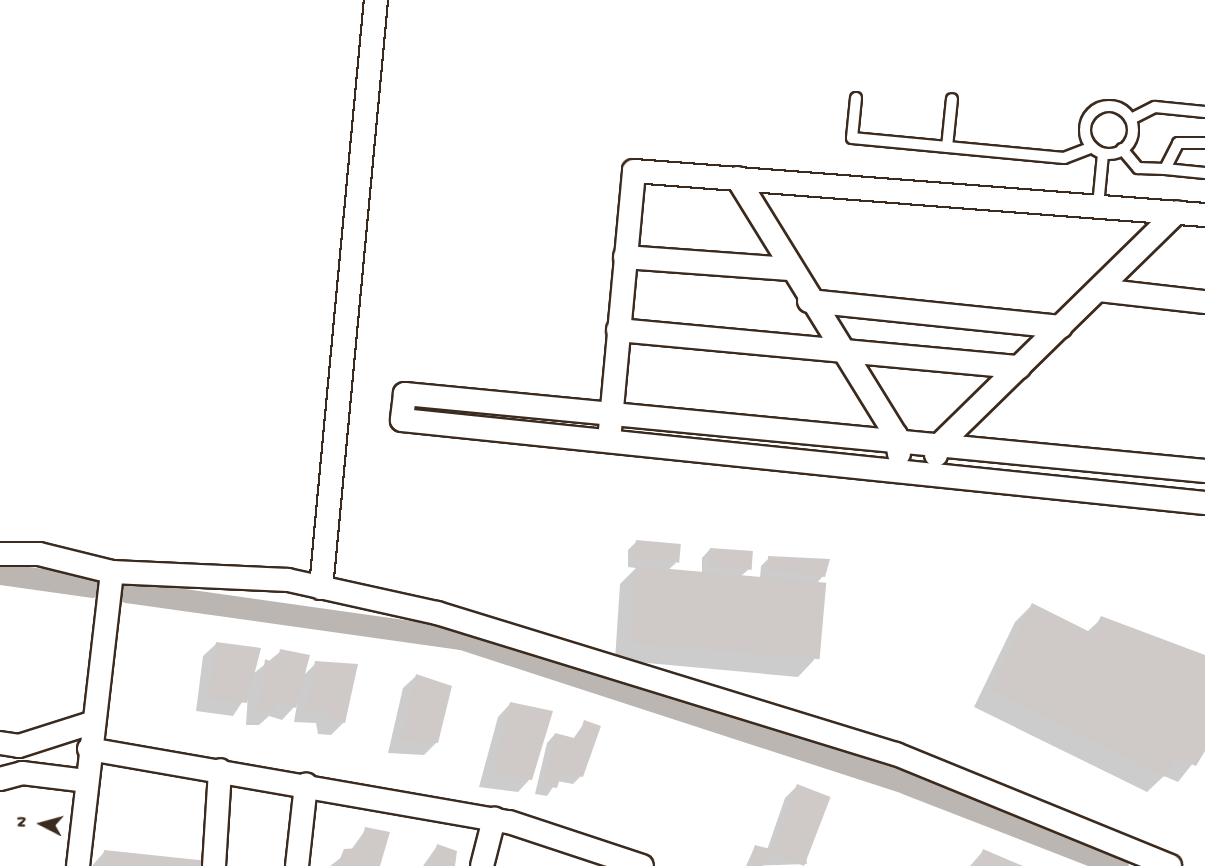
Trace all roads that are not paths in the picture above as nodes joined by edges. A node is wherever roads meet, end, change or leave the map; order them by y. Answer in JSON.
{"nodes":[{"id":1,"x":376,"y":0,"type":"edge"},
{"id":2,"x":856,"y":98,"type":"dead end"},
{"id":3,"x":952,"y":99,"type":"dead end"},
{"id":4,"x":1205,"y":112,"type":"edge"},
{"id":5,"x":1131,"y":119,"type":"junction"},
{"id":6,"x":1205,"y":143,"type":"edge"},
{"id":7,"x":947,"y":147,"type":"junction"},
{"id":8,"x":1092,"y":147,"type":"junction"},
{"id":9,"x":1122,"y":149,"type":"junction"},
{"id":10,"x":1103,"y":154,"type":"junction"},
{"id":11,"x":1166,"y":169,"type":"junction"},
{"id":12,"x":1205,"y":173,"type":"edge"},
{"id":13,"x":737,"y":178,"type":"junction"},
{"id":14,"x":1098,"y":206,"type":"junction"},
{"id":15,"x":1177,"y":212,"type":"junction"},
{"id":16,"x":1205,"y":215,"type":"edge"},
{"id":17,"x":625,"y":257,"type":"junction"},
{"id":18,"x":789,"y":269,"type":"junction"},
{"id":19,"x":1099,"y":290,"type":"junction"},
{"id":20,"x":809,"y":301,"type":"junction"},
{"id":21,"x":1205,"y":302,"type":"edge"},
{"id":22,"x":1060,"y":327,"type":"junction"},
{"id":23,"x":618,"y":330,"type":"junction"},
{"id":24,"x":841,"y":350,"type":"junction"},
{"id":25,"x":1020,"y":367,"type":"junction"},
{"id":26,"x":612,"y":415,"type":"junction"},
{"id":27,"x":608,"y":442,"type":"junction"},
{"id":28,"x":901,"y":443,"type":"junction"},
{"id":29,"x":938,"y":446,"type":"junction"},
{"id":30,"x":897,"y":471,"type":"junction"},
{"id":31,"x":1205,"y":471,"type":"edge"},
{"id":32,"x":934,"y":475,"type":"junction"},
{"id":33,"x":1205,"y":502,"type":"edge"},
{"id":34,"x":0,"y":554,"type":"edge"},
{"id":35,"x":112,"y":572,"type":"junction"},
{"id":36,"x":321,"y":588,"type":"junction"},
{"id":37,"x":91,"y":723,"type":"junction"},
{"id":38,"x":0,"y":743,"type":"edge"},
{"id":39,"x":89,"y":749,"type":"junction"},
{"id":40,"x":220,"y":770,"type":"junction"},
{"id":41,"x":0,"y":779,"type":"edge"},
{"id":42,"x":86,"y":782,"type":"junction"},
{"id":43,"x":306,"y":784,"type":"junction"},
{"id":44,"x":494,"y":819,"type":"junction"},
{"id":45,"x":78,"y":866,"type":"edge"},
{"id":46,"x":214,"y":866,"type":"edge"},
{"id":47,"x":297,"y":866,"type":"edge"},
{"id":48,"x":482,"y":866,"type":"edge"},
{"id":49,"x":642,"y":866,"type":"edge"},
{"id":50,"x":1170,"y":866,"type":"edge"}],
"edges":[{"from":1,"to":36,"type":"street"},
{"from":2,"to":7,"type":"lane"},
{"from":3,"to":7,"type":"lane"},
{"from":4,"to":5,"type":"lane"},
{"from":5,"to":8,"type":"lane"},
{"from":5,"to":9,"type":"lane"},
{"from":6,"to":11,"type":"lane"},
{"from":7,"to":8,"type":"lane"},
{"from":8,"to":10,"type":"lane"},
{"from":9,"to":10,"type":"lane"},
{"from":9,"to":11,"type":"lane"},
{"from":10,"to":14,"type":"lane"},
{"from":11,"to":12,"type":"lane"},
{"from":13,"to":14,"type":"street"},
{"from":13,"to":17,"type":"street"},
{"from":13,"to":18,"type":"street"},
{"from":14,"to":15,"type":"street"},
{"from":15,"to":16,"type":"street"},
{"from":15,"to":19,"type":"street"},
{"from":17,"to":18,"type":"street"},
{"from":17,"to":23,"type":"street"},
{"from":18,"to":20,"type":"street"},
{"from":19,"to":21,"type":"street"},
{"from":19,"to":22,"type":"street"},
{"from":20,"to":22,"type":"street"},
{"from":20,"to":24,"type":"street"},
{"from":22,"to":25,"type":"street"},
{"from":23,"to":24,"type":"street"},
{"from":23,"to":26,"type":"street"},
{"from":24,"to":25,"type":"street"},
{"from":24,"to":28,"type":"street"},
{"from":25,"to":29,"type":"street"},
{"from":26,"to":27,"type":"street"},
{"from":26,"to":27,"type":"street"},
{"from":26,"to":28,"type":"street"},
{"from":27,"to":30,"type":"street"},
{"from":28,"to":29,"type":"street"},
{"from":28,"to":30,"type":"street"},
{"from":29,"to":31,"type":"street"},
{"from":29,"to":32,"type":"street"},
{"from":30,"to":32,"type":"street"},
{"from":32,"to":33,"type":"street"},
{"from":34,"to":35,"type":"street"},
{"from":35,"to":36,"type":"street"},
{"from":35,"to":37,"type":"street"},
{"from":36,"to":50,"type":"street"},
{"from":37,"to":38,"type":"street"},
{"from":37,"to":39,"type":"street"},
{"from":39,"to":40,"type":"street"},
{"from":39,"to":42,"type":"street"},
{"from":40,"to":43,"type":"street"},
{"from":40,"to":46,"type":"street"},
{"from":41,"to":42,"type":"street"},
{"from":42,"to":45,"type":"street"},
{"from":43,"to":44,"type":"street"},
{"from":43,"to":47,"type":"street"},
{"from":44,"to":48,"type":"street"},
{"from":44,"to":49,"type":"street"}]}
